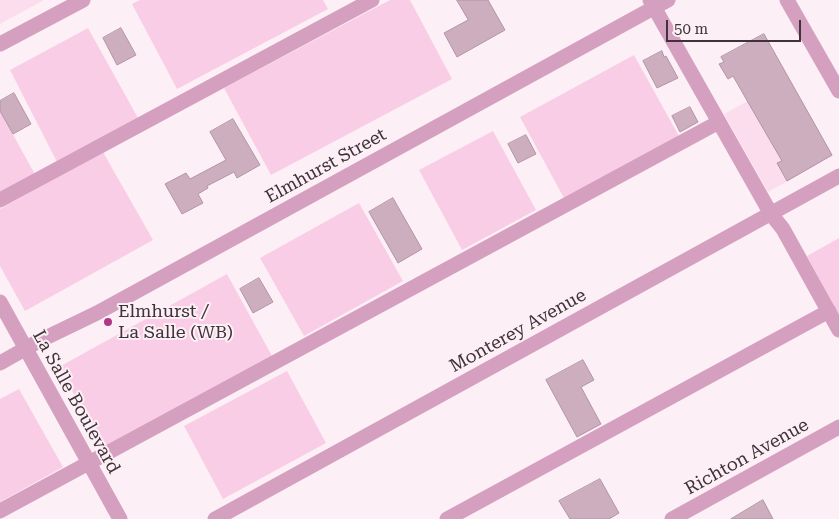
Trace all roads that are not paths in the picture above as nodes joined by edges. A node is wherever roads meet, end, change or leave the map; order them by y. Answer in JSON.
{"nodes":[{"id":1,"x":83,"y":0,"type":"edge"},
{"id":2,"x":372,"y":0,"type":"edge"},
{"id":3,"x":668,"y":0,"type":"edge"},
{"id":4,"x":787,"y":0,"type":"edge"},
{"id":5,"x":652,"y":4,"type":"edge"},
{"id":6,"x":0,"y":44,"type":"edge"},
{"id":7,"x":839,"y":91,"type":"edge"},
{"id":8,"x":719,"y":122,"type":"junction"},
{"id":9,"x":839,"y":176,"type":"edge"},
{"id":10,"x":0,"y":200,"type":"edge"},
{"id":11,"x":771,"y":214,"type":"junction"},
{"id":12,"x":0,"y":302,"type":"edge"},
{"id":13,"x":829,"y":311,"type":"junction"},
{"id":14,"x":839,"y":330,"type":"edge"},
{"id":15,"x":26,"y":349,"type":"junction"},
{"id":16,"x":0,"y":363,"type":"edge"},
{"id":17,"x":839,"y":427,"type":"edge"},
{"id":18,"x":88,"y":463,"type":"junction"},
{"id":19,"x":0,"y":511,"type":"edge"},
{"id":20,"x":120,"y":519,"type":"edge"},
{"id":21,"x":215,"y":519,"type":"edge"},
{"id":22,"x":447,"y":519,"type":"edge"},
{"id":23,"x":672,"y":519,"type":"edge"}],
"edges":[{"from":1,"to":6,"type":"street"},
{"from":2,"to":10,"type":"street"},
{"from":3,"to":5,"type":"street","name":"Elmhurst Street"},
{"from":4,"to":7,"type":"street"},
{"from":5,"to":8,"type":"street"},
{"from":5,"to":15,"type":"street","name":"Elmhurst Street"},
{"from":8,"to":11,"type":"street"},
{"from":8,"to":18,"type":"street"},
{"from":9,"to":11,"type":"street","name":"Monterey Avenue"},
{"from":11,"to":13,"type":"street"},
{"from":11,"to":21,"type":"street","name":"Monterey Avenue"},
{"from":12,"to":15,"type":"street","name":"La Salle Boulevard"},
{"from":13,"to":14,"type":"street"},
{"from":13,"to":22,"type":"street"},
{"from":15,"to":16,"type":"street","name":"Elmhurst Street"},
{"from":15,"to":18,"type":"street","name":"La Salle Boulevard"},
{"from":17,"to":23,"type":"street","name":"Richton Avenue"},
{"from":18,"to":19,"type":"street"},
{"from":18,"to":20,"type":"street","name":"La Salle Boulevard"}]}
